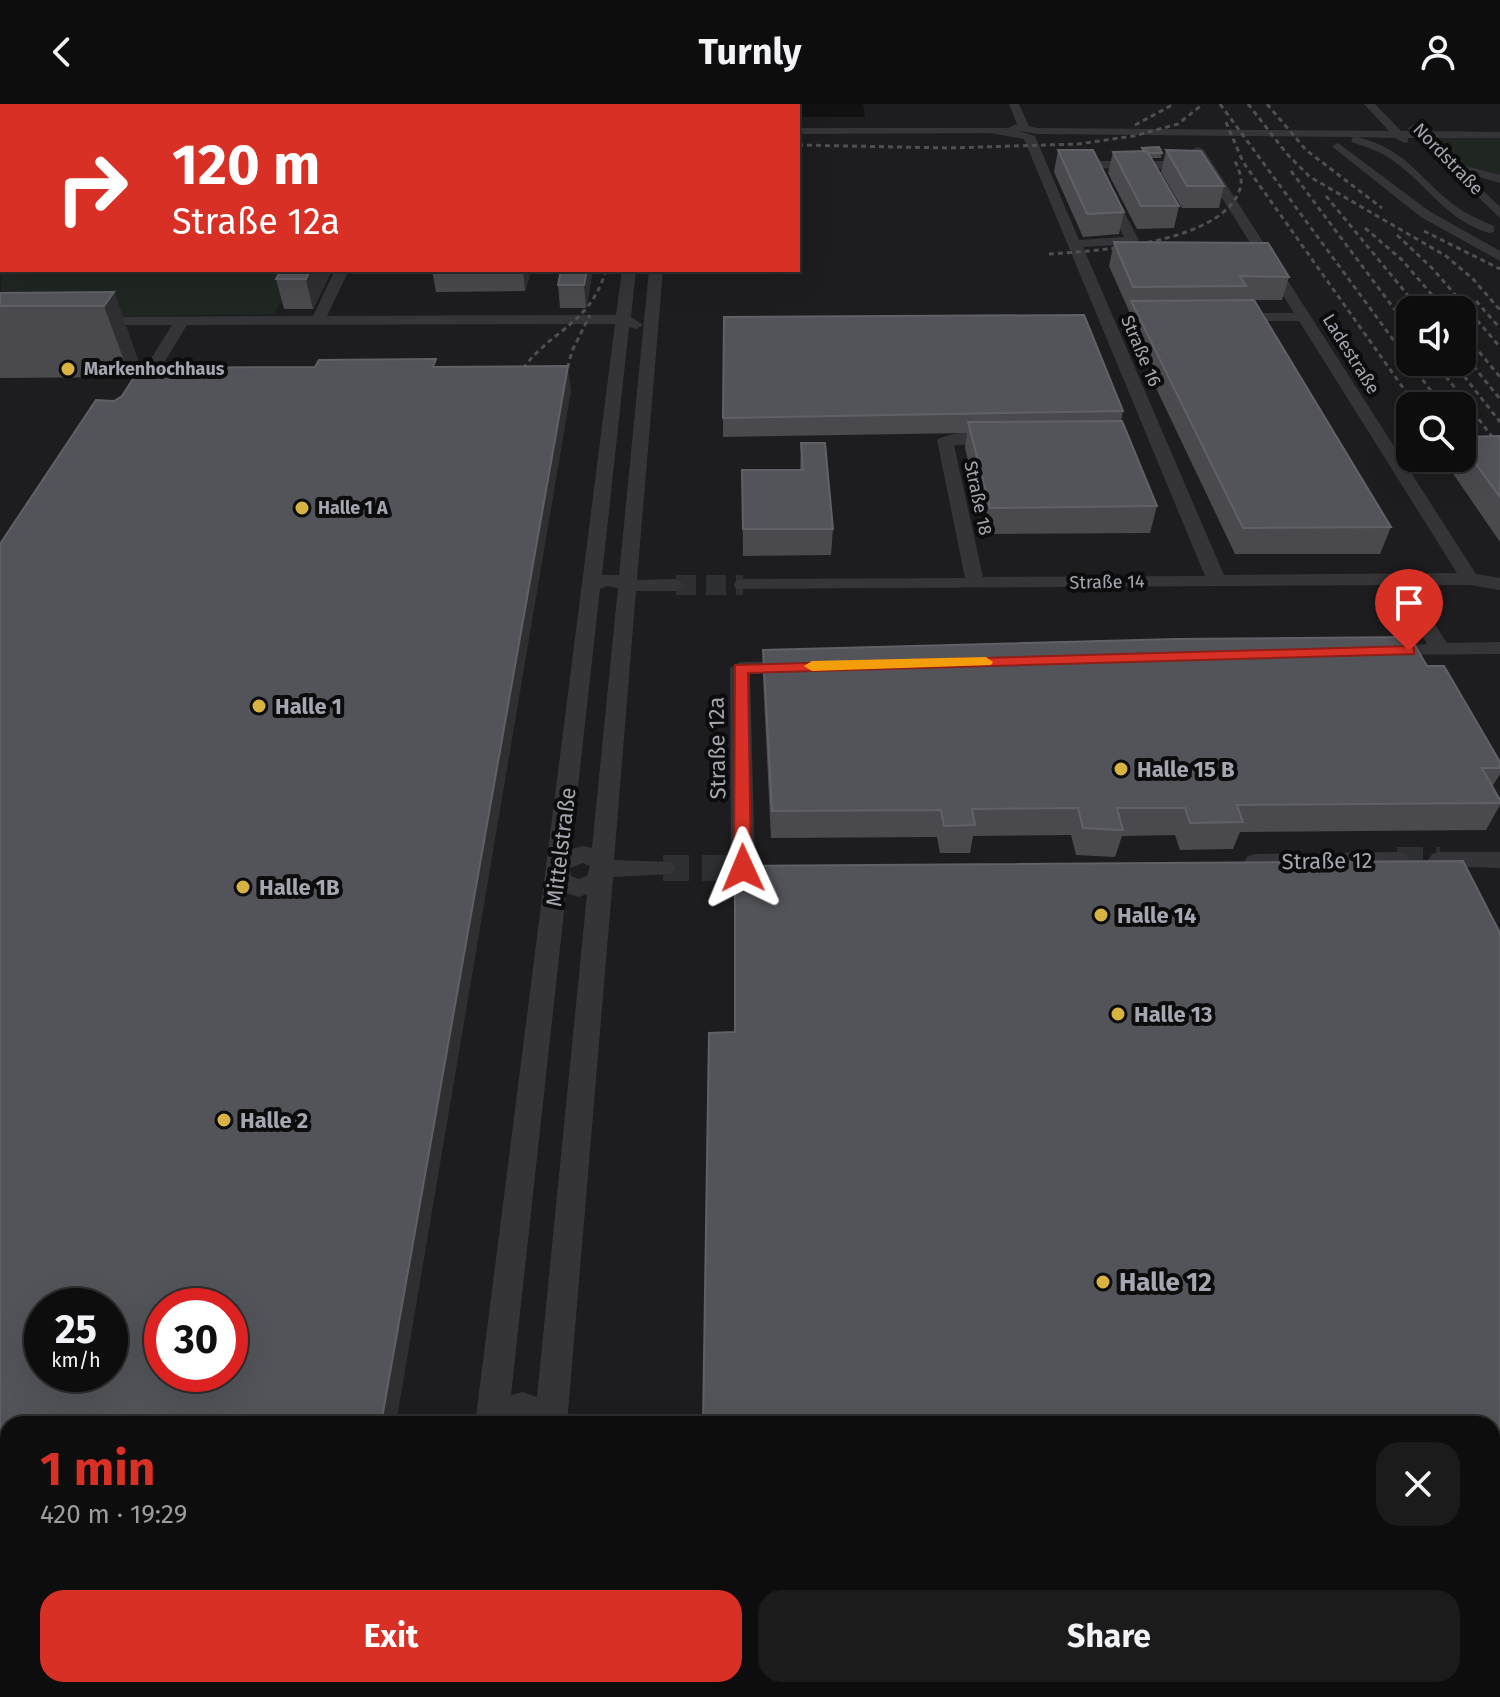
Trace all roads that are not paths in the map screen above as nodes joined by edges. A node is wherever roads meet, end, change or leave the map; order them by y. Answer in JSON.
{"nodes":[{"id":1,"x":1014,"y":104,"type":"edge"},
{"id":2,"x":1369,"y":104,"type":"edge"},
{"id":3,"x":1354,"y":119,"type":"dead end"},
{"id":4,"x":1390,"y":125,"type":"junction"},
{"id":5,"x":1411,"y":125,"type":"junction"},
{"id":6,"x":1500,"y":125,"type":"edge"},
{"id":7,"x":800,"y":131,"type":"edge"},
{"id":8,"x":1030,"y":131,"type":"junction"},
{"id":9,"x":1313,"y":133,"type":"junction"},
{"id":10,"x":1500,"y":135,"type":"edge"},
{"id":11,"x":1338,"y":146,"type":"dead end"},
{"id":12,"x":1198,"y":150,"type":"edge"},
{"id":13,"x":1414,"y":151,"type":"dead end"},
{"id":14,"x":1446,"y":161,"type":"junction"},
{"id":15,"x":1041,"y":165,"type":"junction"},
{"id":16,"x":1095,"y":165,"type":"junction"},
{"id":17,"x":1148,"y":165,"type":"junction"},
{"id":18,"x":1208,"y":165,"type":"junction"},
{"id":19,"x":1156,"y":179,"type":"edge"},
{"id":20,"x":1500,"y":179,"type":"edge"},
{"id":21,"x":1457,"y":195,"type":"dead end"},
{"id":22,"x":1500,"y":214,"type":"edge"},
{"id":23,"x":1489,"y":229,"type":"junction"},
{"id":24,"x":1500,"y":240,"type":"edge"},
{"id":25,"x":1074,"y":244,"type":"junction"},
{"id":26,"x":1500,"y":257,"type":"edge"},
{"id":27,"x":341,"y":272,"type":"edge"},
{"id":28,"x":629,"y":272,"type":"edge"},
{"id":29,"x":656,"y":272,"type":"edge"},
{"id":30,"x":1212,"y":317,"type":"edge"},
{"id":31,"x":1304,"y":317,"type":"junction"},
{"id":32,"x":652,"y":318,"type":"junction"},
{"id":33,"x":318,"y":320,"type":"junction"},
{"id":34,"x":625,"y":320,"type":"junction"},
{"id":35,"x":82,"y":321,"type":"edge"},
{"id":36,"x":182,"y":321,"type":"junction"},
{"id":37,"x":618,"y":377,"type":"junction"},
{"id":38,"x":646,"y":377,"type":"junction"},
{"id":39,"x":129,"y":407,"type":"edge"},
{"id":40,"x":1021,"y":439,"type":"edge"},
{"id":41,"x":609,"y":454,"type":"junction"},
{"id":42,"x":639,"y":454,"type":"junction"},
{"id":43,"x":1397,"y":579,"type":"junction"},
{"id":44,"x":1470,"y":579,"type":"junction"},
{"id":45,"x":1217,"y":581,"type":"junction"},
{"id":46,"x":975,"y":583,"type":"junction"},
{"id":47,"x":1500,"y":584,"type":"edge"},
{"id":48,"x":676,"y":585,"type":"tunnel mouth"},
{"id":49,"x":743,"y":585,"type":"tunnel mouth"},
{"id":50,"x":627,"y":591,"type":"junction"},
{"id":51,"x":592,"y":592,"type":"junction"},
{"id":52,"x":1500,"y":648,"type":"edge"},
{"id":53,"x":1441,"y":650,"type":"junction"},
{"id":54,"x":1361,"y":652,"type":"edge"},
{"id":55,"x":820,"y":666,"type":"edge"},
{"id":56,"x":1397,"y":860,"type":"tunnel mouth"},
{"id":57,"x":1440,"y":860,"type":"tunnel mouth"},
{"id":58,"x":1500,"y":860,"type":"edge"},
{"id":59,"x":1256,"y":862,"type":"edge"},
{"id":60,"x":663,"y":868,"type":"tunnel mouth"},
{"id":61,"x":745,"y":868,"type":"edge"},
{"id":62,"x":558,"y":869,"type":"junction"},
{"id":63,"x":602,"y":869,"type":"junction"},
{"id":64,"x":494,"y":1416,"type":"edge"},
{"id":65,"x":503,"y":1416,"type":"edge"},
{"id":66,"x":542,"y":1416,"type":"edge"},
{"id":67,"x":550,"y":1416,"type":"edge"}],
"edges":[{"from":1,"to":8,"type":"street","name":"Straße 16"},
{"from":2,"to":4,"type":"street","name":"Nordstraße"},
{"from":3,"to":9,"type":"street"},
{"from":4,"to":5,"type":"street"},
{"from":4,"to":13,"type":"street","name":"Nordstraße"},
{"from":5,"to":6,"type":"street"},
{"from":5,"to":14,"type":"street","name":"Nordstraße"},
{"from":7,"to":8,"type":"street"},
{"from":8,"to":9,"type":"street"},
{"from":8,"to":15,"type":"street","name":"Straße 16"},
{"from":9,"to":10,"type":"street"},
{"from":9,"to":23,"type":"street"},
{"from":11,"to":26,"type":"street"},
{"from":12,"to":18,"type":"street","name":"Ladestraße"},
{"from":14,"to":20,"type":"street"},
{"from":14,"to":22,"type":"street","name":"Nordstraße"},
{"from":15,"to":16,"type":"street"},
{"from":15,"to":25,"type":"street","name":"Straße 16"},
{"from":16,"to":17,"type":"street"},
{"from":16,"to":25,"type":"street"},
{"from":17,"to":18,"type":"street"},
{"from":17,"to":19,"type":"street"},
{"from":18,"to":31,"type":"street","name":"Ladestraße"},
{"from":21,"to":23,"type":"street","name":"Nordstraße"},
{"from":23,"to":24,"type":"street","name":"Nordstraße"},
{"from":25,"to":45,"type":"street","name":"Straße 16"},
{"from":27,"to":33,"type":"street"},
{"from":28,"to":34,"type":"street","name":"Mittelstraße"},
{"from":29,"to":32,"type":"street","name":"Mittelstraße"},
{"from":30,"to":31,"type":"street"},
{"from":31,"to":44,"type":"street","name":"Ladestraße"},
{"from":32,"to":34,"type":"street"},
{"from":32,"to":38,"type":"street","name":"Mittelstraße"},
{"from":33,"to":34,"type":"street"},
{"from":33,"to":36,"type":"street"},
{"from":34,"to":37,"type":"street","name":"Mittelstraße"},
{"from":35,"to":36,"type":"street"},
{"from":36,"to":39,"type":"street"},
{"from":37,"to":38,"type":"street"},
{"from":37,"to":41,"type":"street","name":"Mittelstraße"},
{"from":38,"to":42,"type":"street","name":"Mittelstraße"},
{"from":40,"to":46,"type":"street","name":"Straße 18"},
{"from":41,"to":42,"type":"street"},
{"from":41,"to":51,"type":"street","name":"Mittelstraße"},
{"from":42,"to":50,"type":"street","name":"Mittelstraße"},
{"from":43,"to":44,"type":"street","name":"Straße 14"},
{"from":43,"to":45,"type":"street","name":"Straße 14"},
{"from":43,"to":53,"type":"street"},
{"from":44,"to":47,"type":"street"},
{"from":45,"to":46,"type":"street","name":"Straße 14"},
{"from":46,"to":49,"type":"street","name":"Straße 14"},
{"from":48,"to":50,"type":"street"},
{"from":50,"to":51,"type":"street"},
{"from":50,"to":63,"type":"street","name":"Mittelstraße"},
{"from":51,"to":62,"type":"street","name":"Mittelstraße"},
{"from":52,"to":53,"type":"street"},
{"from":53,"to":54,"type":"street"},
{"from":55,"to":61,"type":"street","name":"Straße 12a"},
{"from":56,"to":59,"type":"street","name":"Straße 12"},
{"from":57,"to":58,"type":"street"},
{"from":60,"to":63,"type":"street"},
{"from":62,"to":63,"type":"street"},
{"from":62,"to":64,"type":"street","name":"Mittelstraße"},
{"from":63,"to":67,"type":"street","name":"Mittelstraße"},
{"from":65,"to":66,"type":"street"}]}
